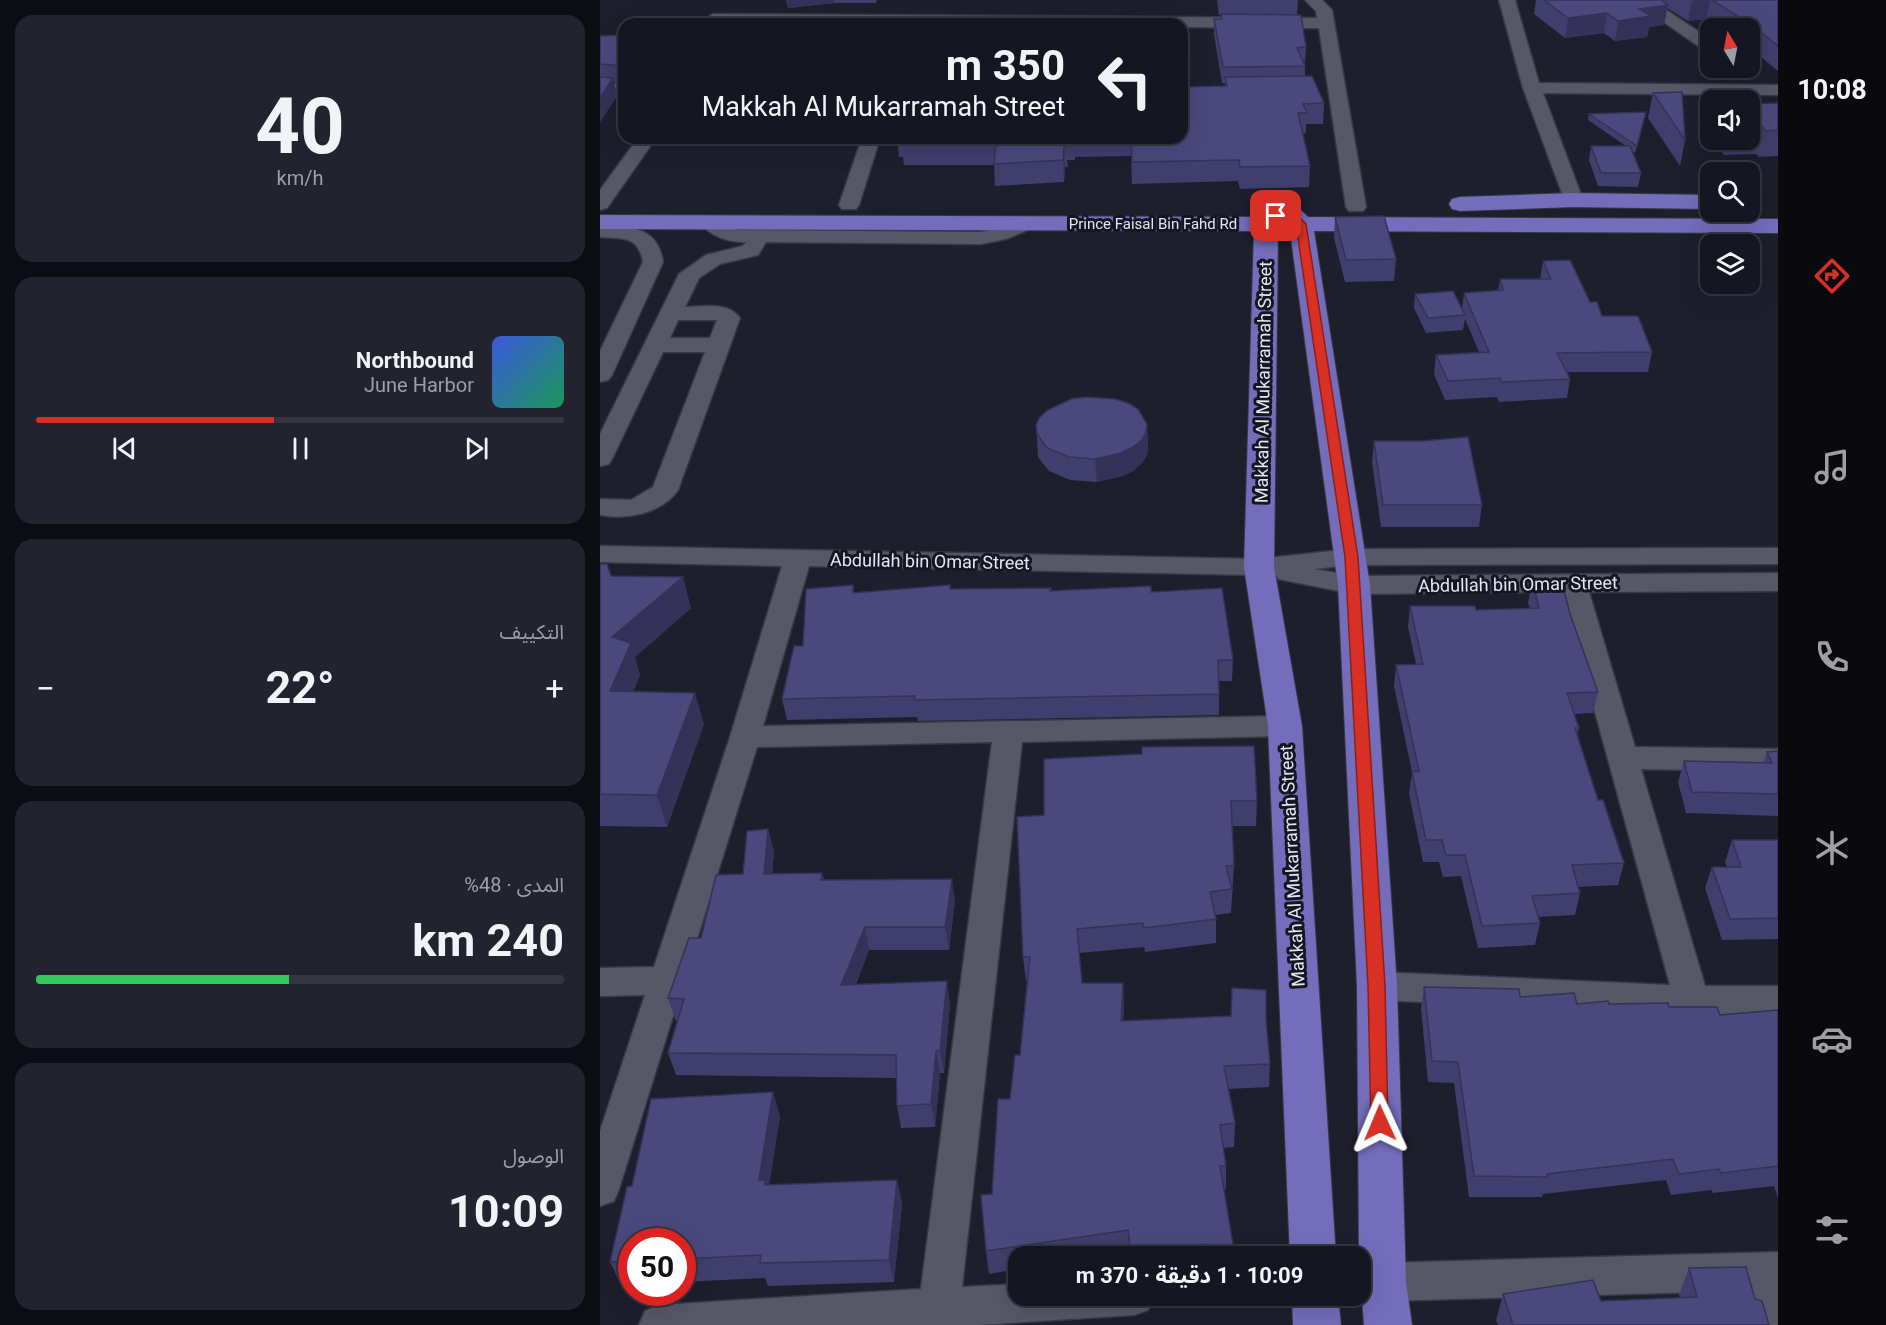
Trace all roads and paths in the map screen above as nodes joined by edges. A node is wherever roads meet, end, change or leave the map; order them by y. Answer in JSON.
{"nodes":[{"id":1,"x":722,"y":0,"type":"edge"},
{"id":2,"x":914,"y":0,"type":"edge"},
{"id":3,"x":1313,"y":0,"type":"edge"},
{"id":4,"x":1507,"y":0,"type":"edge"},
{"id":5,"x":1640,"y":0,"type":"edge"},
{"id":6,"x":714,"y":18,"type":"edge"},
{"id":7,"x":908,"y":18,"type":"edge"},
{"id":8,"x":1143,"y":18,"type":"edge"},
{"id":9,"x":1326,"y":23,"type":"junction"},
{"id":10,"x":1700,"y":39,"type":"edge"},
{"id":11,"x":1759,"y":78,"type":"edge"},
{"id":12,"x":600,"y":88,"type":"edge"},
{"id":13,"x":1532,"y":88,"type":"junction"},
{"id":14,"x":618,"y":89,"type":"edge"},
{"id":15,"x":1777,"y":90,"type":"edge"},
{"id":16,"x":643,"y":144,"type":"edge"},
{"id":17,"x":869,"y":144,"type":"edge"},
{"id":18,"x":1573,"y":200,"type":"junction"},
{"id":19,"x":1700,"y":202,"type":"edge"},
{"id":20,"x":600,"y":204,"type":"edge"},
{"id":21,"x":849,"y":205,"type":"junction"},
{"id":22,"x":1356,"y":207,"type":"junction"},
{"id":23,"x":1284,"y":219,"type":"junction"},
{"id":24,"x":600,"y":222,"type":"edge"},
{"id":25,"x":710,"y":222,"type":"junction"},
{"id":26,"x":1028,"y":224,"type":"junction"},
{"id":27,"x":1778,"y":226,"type":"edge"},
{"id":28,"x":600,"y":231,"type":"edge"},
{"id":29,"x":760,"y":236,"type":"junction"},
{"id":30,"x":671,"y":314,"type":"junction"},
{"id":31,"x":656,"y":345,"type":"junction"},
{"id":32,"x":718,"y":345,"type":"junction"},
{"id":33,"x":600,"y":375,"type":"edge"},
{"id":34,"x":600,"y":459,"type":"edge"},
{"id":35,"x":600,"y":507,"type":"edge"},
{"id":36,"x":600,"y":554,"type":"edge"},
{"id":37,"x":1778,"y":556,"type":"edge"},
{"id":38,"x":798,"y":558,"type":"junction"},
{"id":39,"x":1259,"y":567,"type":"junction"},
{"id":40,"x":1353,"y":571,"type":"junction"},
{"id":41,"x":1778,"y":582,"type":"edge"},
{"id":42,"x":1573,"y":583,"type":"junction"},
{"id":43,"x":1285,"y":726,"type":"junction"},
{"id":44,"x":1008,"y":731,"type":"junction"},
{"id":45,"x":745,"y":737,"type":"junction"},
{"id":46,"x":1625,"y":758,"type":"junction"},
{"id":47,"x":1778,"y":760,"type":"edge"},
{"id":48,"x":667,"y":981,"type":"junction"},
{"id":49,"x":600,"y":982,"type":"edge"},
{"id":50,"x":1377,"y":986,"type":"junction"},
{"id":51,"x":1692,"y":1000,"type":"junction"},
{"id":52,"x":1778,"y":1000,"type":"edge"},
{"id":53,"x":600,"y":1189,"type":"edge"},
{"id":54,"x":1312,"y":1246,"type":"edge"},
{"id":55,"x":1764,"y":1271,"type":"edge"},
{"id":56,"x":1383,"y":1282,"type":"junction"},
{"id":57,"x":1008,"y":1304,"type":"edge"},
{"id":58,"x":1316,"y":1306,"type":"edge"},
{"id":59,"x":939,"y":1308,"type":"junction"},
{"id":60,"x":660,"y":1325,"type":"edge"},
{"id":61,"x":1317,"y":1325,"type":"edge"},
{"id":62,"x":1388,"y":1325,"type":"edge"},
{"id":63,"x":1766,"y":1325,"type":"edge"}],
"edges":[{"from":1,"to":6,"type":"street"},
{"from":2,"to":7,"type":"street"},
{"from":3,"to":9,"type":"street"},
{"from":4,"to":13,"type":"street"},
{"from":5,"to":10,"type":"street"},
{"from":8,"to":9,"type":"street"},
{"from":9,"to":22,"type":"street"},
{"from":11,"to":15,"type":"street"},
{"from":12,"to":14,"type":"street"},
{"from":13,"to":15,"type":"street"},
{"from":13,"to":18,"type":"street"},
{"from":16,"to":20,"type":"street"},
{"from":17,"to":21,"type":"street"},
{"from":18,"to":19,"type":"main road","name":"Prince Faisal Bin Fahd Rd"},
{"from":18,"to":22,"type":"main road","name":"Prince Faisal Bin Fahd Rd"},
{"from":20,"to":21,"type":"main road","name":"Prince Faisal Bin Fahd Rd"},
{"from":21,"to":23,"type":"main road","name":"Prince Faisal Bin Fahd Rd"},
{"from":22,"to":23,"type":"main road","name":"Prince Faisal Bin Fahd Rd"},
{"from":23,"to":26,"type":"main road","name":"Prince Faisal Bin Fahd Rd"},
{"from":23,"to":27,"type":"main road","name":"Prince Faisal Bin Fahd Rd"},
{"from":23,"to":39,"type":"main road","name":"Makkah Al Mukarramah Street"},
{"from":23,"to":40,"type":"main road"},
{"from":24,"to":25,"type":"main road","name":"Prince Faisal Bin Fahd Rd"},
{"from":25,"to":26,"type":"main road","name":"Prince Faisal Bin Fahd Rd"},
{"from":25,"to":29,"type":"street"},
{"from":26,"to":29,"type":"street"},
{"from":28,"to":33,"type":"street"},
{"from":29,"to":30,"type":"street"},
{"from":30,"to":31,"type":"street"},
{"from":30,"to":32,"type":"street"},
{"from":31,"to":32,"type":"street"},
{"from":31,"to":34,"type":"street"},
{"from":32,"to":35,"type":"street"},
{"from":36,"to":38,"type":"street","name":"Abdullah bin Omar Street"},
{"from":37,"to":40,"type":"street","name":"Abdullah bin Omar Street"},
{"from":38,"to":39,"type":"street","name":"Abdullah bin Omar Street"},
{"from":38,"to":45,"type":"street"},
{"from":39,"to":40,"type":"street","name":"Abdullah bin Omar Street"},
{"from":39,"to":43,"type":"main road","name":"Makkah Al Mukarramah Street"},
{"from":40,"to":42,"type":"street","name":"Abdullah bin Omar Street"},
{"from":40,"to":50,"type":"main road"},
{"from":41,"to":42,"type":"street","name":"Abdullah bin Omar Street"},
{"from":42,"to":46,"type":"street"},
{"from":43,"to":44,"type":"street"},
{"from":43,"to":54,"type":"main road","name":"Makkah Al Mukarramah Street"},
{"from":44,"to":45,"type":"street"},
{"from":44,"to":59,"type":"street"},
{"from":45,"to":48,"type":"street"},
{"from":46,"to":47,"type":"street"},
{"from":46,"to":51,"type":"street"},
{"from":48,"to":49,"type":"street"},
{"from":48,"to":53,"type":"street"},
{"from":50,"to":51,"type":"street"},
{"from":50,"to":56,"type":"main road"},
{"from":51,"to":52,"type":"street"},
{"from":55,"to":56,"type":"street"},
{"from":55,"to":63,"type":"street"},
{"from":56,"to":62,"type":"main road"},
{"from":57,"to":59,"type":"street"},
{"from":58,"to":61,"type":"main road"},
{"from":59,"to":60,"type":"street"}]}
